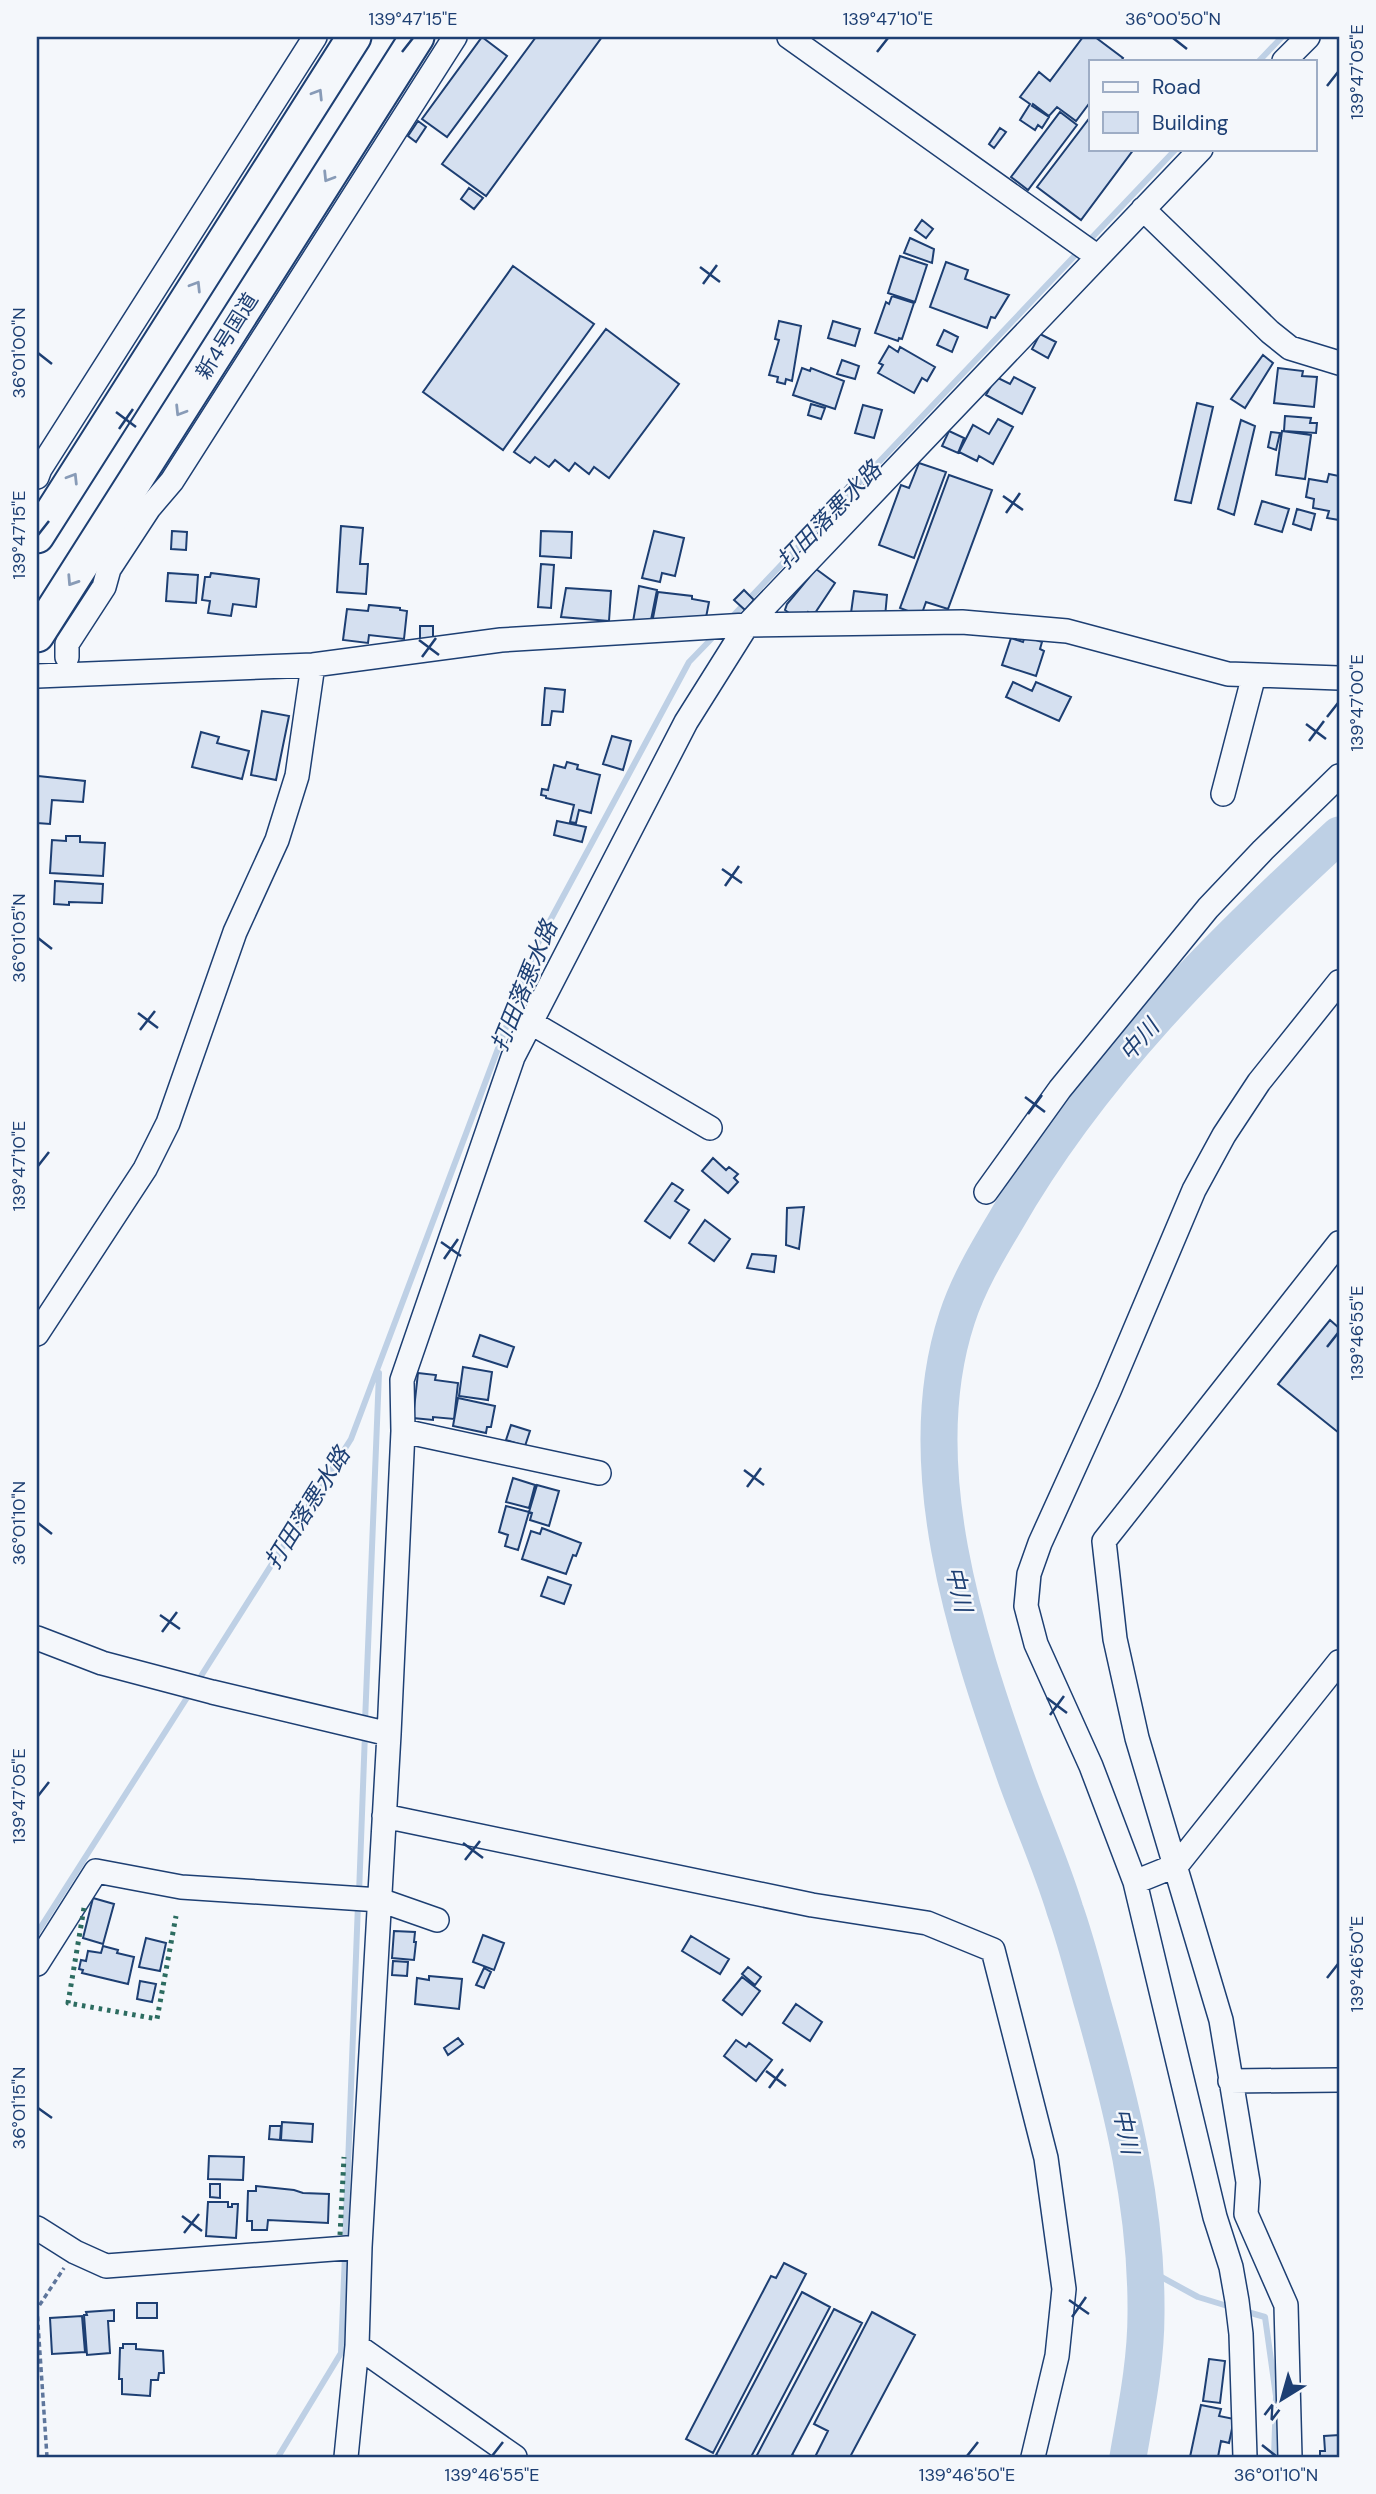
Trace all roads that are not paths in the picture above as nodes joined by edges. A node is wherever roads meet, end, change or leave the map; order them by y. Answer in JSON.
{"nodes":[{"id":1,"x":315,"y":37,"type":"edge"},
{"id":2,"x":354,"y":37,"type":"edge"},
{"id":3,"x":417,"y":37,"type":"edge"},
{"id":4,"x":455,"y":37,"type":"edge"},
{"id":5,"x":789,"y":37,"type":"edge"},
{"id":6,"x":1308,"y":37,"type":"edge"},
{"id":7,"x":1285,"y":60,"type":"edge"},
{"id":8,"x":1200,"y":150,"type":"edge"},
{"id":9,"x":1143,"y":209,"type":"junction"},
{"id":10,"x":1098,"y":257,"type":"junction"},
{"id":11,"x":1339,"y":363,"type":"edge"},
{"id":12,"x":37,"y":477,"type":"edge"},
{"id":13,"x":116,"y":535,"type":"junction"},
{"id":14,"x":37,"y":536,"type":"edge"},
{"id":15,"x":747,"y":625,"type":"junction"},
{"id":16,"x":37,"y":635,"type":"edge"},
{"id":17,"x":67,"y":656,"type":"dead end"},
{"id":18,"x":313,"y":665,"type":"junction"},
{"id":19,"x":1254,"y":675,"type":"junction"},
{"id":20,"x":1339,"y":678,"type":"edge"},
{"id":21,"x":40,"y":681,"type":"edge"},
{"id":22,"x":1339,"y":776,"type":"edge"},
{"id":23,"x":1223,"y":794,"type":"dead end"},
{"id":24,"x":1339,"y":982,"type":"edge"},
{"id":25,"x":530,"y":1022,"type":"junction"},
{"id":26,"x":710,"y":1128,"type":"dead end"},
{"id":27,"x":986,"y":1192,"type":"dead end"},
{"id":28,"x":1339,"y":1243,"type":"edge"},
{"id":29,"x":37,"y":1334,"type":"edge"},
{"id":30,"x":403,"y":1431,"type":"junction"},
{"id":31,"x":599,"y":1473,"type":"dead end"},
{"id":32,"x":37,"y":1638,"type":"edge"},
{"id":33,"x":1339,"y":1662,"type":"edge"},
{"id":34,"x":389,"y":1734,"type":"junction"},
{"id":35,"x":384,"y":1816,"type":"junction"},
{"id":36,"x":1177,"y":1866,"type":"junction"},
{"id":37,"x":1135,"y":1882,"type":"junction"},
{"id":38,"x":380,"y":1900,"type":"junction"},
{"id":39,"x":437,"y":1920,"type":"dead end"},
{"id":40,"x":37,"y":1964,"type":"edge"},
{"id":41,"x":1339,"y":2080,"type":"edge"},
{"id":42,"x":1230,"y":2081,"type":"junction"},
{"id":43,"x":37,"y":2228,"type":"edge"},
{"id":44,"x":360,"y":2247,"type":"junction"},
{"id":45,"x":357,"y":2346,"type":"junction"},
{"id":46,"x":346,"y":2457,"type":"edge"},
{"id":47,"x":515,"y":2457,"type":"edge"},
{"id":48,"x":1033,"y":2457,"type":"edge"},
{"id":49,"x":1245,"y":2457,"type":"edge"},
{"id":50,"x":1290,"y":2457,"type":"edge"}],
"edges":[{"from":1,"to":12,"type":"street"},
{"from":14,"to":2,"type":"highway","one_way":true},
{"from":3,"to":13,"type":"highway","name":"新4号国道","one_way":true},
{"from":4,"to":13,"type":"street"},
{"from":5,"to":10,"type":"street"},
{"from":6,"to":7,"type":"street"},
{"from":8,"to":9,"type":"street"},
{"from":9,"to":10,"type":"street"},
{"from":9,"to":11,"type":"street"},
{"from":10,"to":15,"type":"street"},
{"from":13,"to":16,"type":"highway","name":"新4号国道","one_way":true},
{"from":13,"to":17,"type":"street"},
{"from":15,"to":18,"type":"street"},
{"from":15,"to":19,"type":"street"},
{"from":15,"to":25,"type":"street"},
{"from":18,"to":21,"type":"street"},
{"from":18,"to":29,"type":"street"},
{"from":19,"to":20,"type":"street"},
{"from":19,"to":23,"type":"street"},
{"from":22,"to":27,"type":"street"},
{"from":24,"to":37,"type":"street"},
{"from":25,"to":26,"type":"street"},
{"from":25,"to":30,"type":"street"},
{"from":28,"to":36,"type":"street"},
{"from":30,"to":31,"type":"street"},
{"from":30,"to":34,"type":"street"},
{"from":32,"to":34,"type":"street"},
{"from":33,"to":36,"type":"street"},
{"from":34,"to":35,"type":"street"},
{"from":35,"to":38,"type":"street"},
{"from":35,"to":48,"type":"street"},
{"from":36,"to":37,"type":"street"},
{"from":36,"to":42,"type":"street"},
{"from":37,"to":49,"type":"street"},
{"from":38,"to":39,"type":"street"},
{"from":38,"to":40,"type":"street"},
{"from":38,"to":44,"type":"street"},
{"from":41,"to":42,"type":"street"},
{"from":42,"to":50,"type":"street"},
{"from":43,"to":44,"type":"street"},
{"from":44,"to":45,"type":"street"},
{"from":45,"to":46,"type":"street"},
{"from":45,"to":47,"type":"street"}]}
